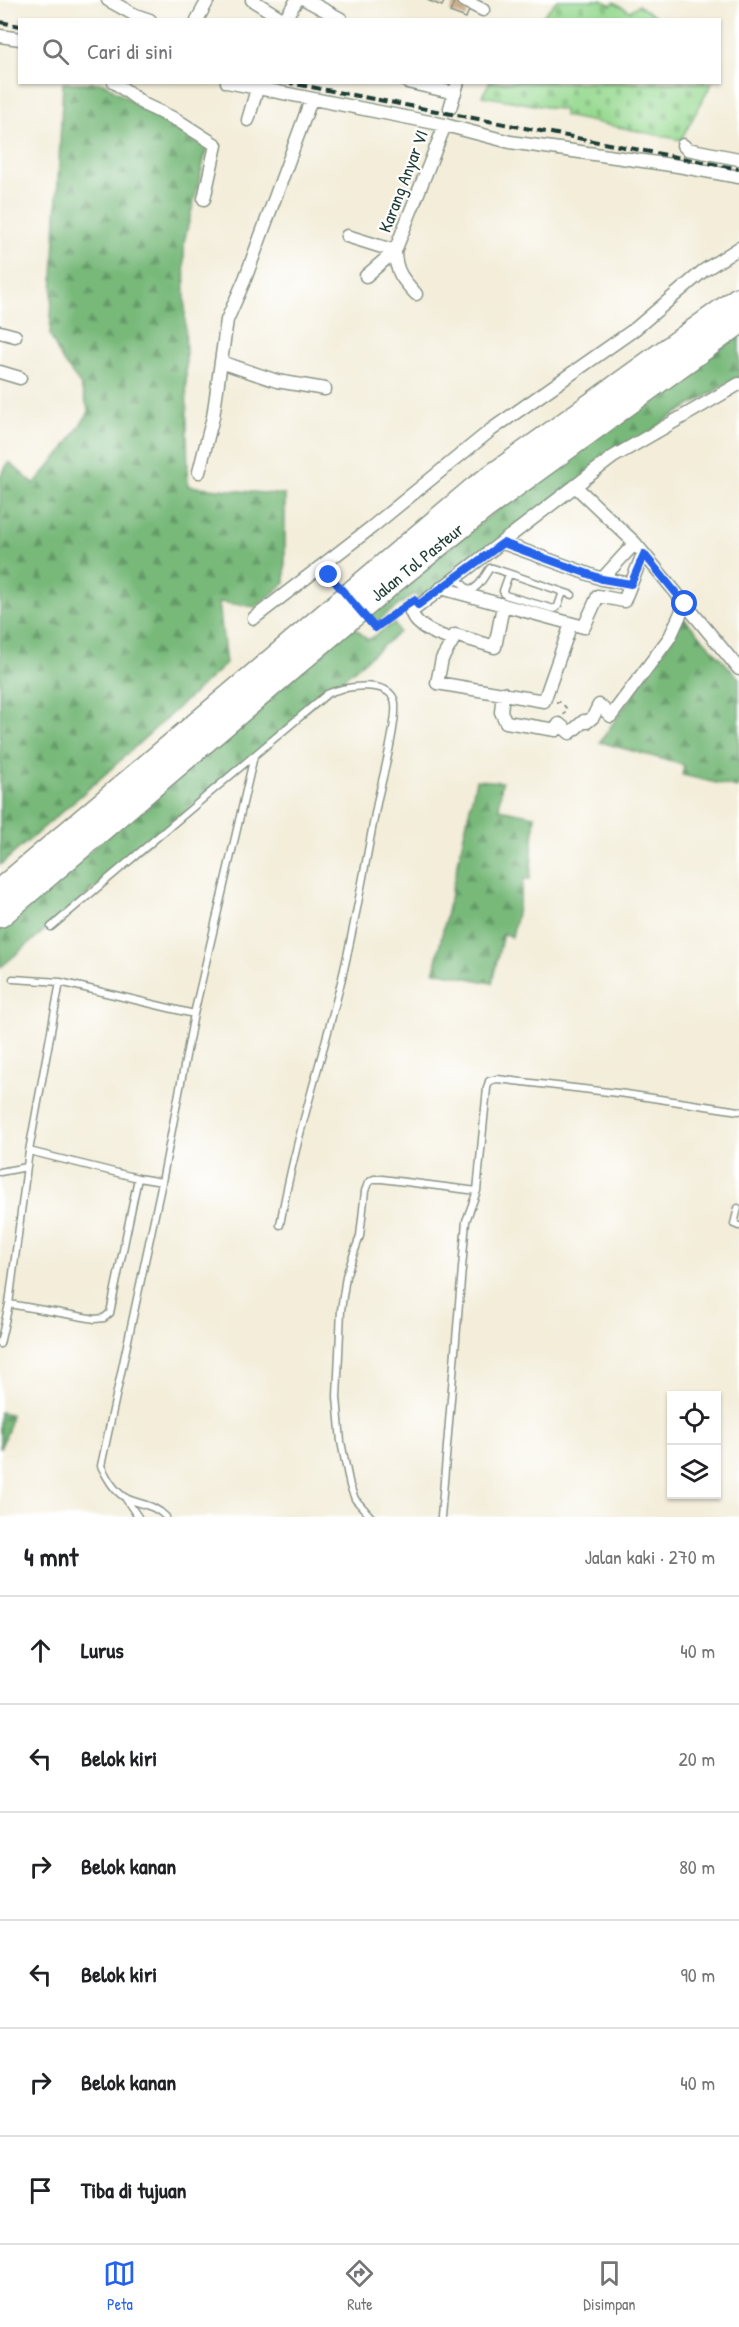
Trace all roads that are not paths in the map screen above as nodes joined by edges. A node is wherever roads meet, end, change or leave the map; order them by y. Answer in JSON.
{"nodes":[{"id":1,"x":110,"y":0,"type":"edge"},
{"id":2,"x":208,"y":0,"type":"edge"},
{"id":3,"x":252,"y":0,"type":"edge"},
{"id":4,"x":297,"y":0,"type":"edge"},
{"id":5,"x":306,"y":0,"type":"edge"},
{"id":6,"x":463,"y":0,"type":"edge"},
{"id":7,"x":483,"y":10,"type":"edge"},
{"id":8,"x":144,"y":18,"type":"edge"},
{"id":9,"x":198,"y":18,"type":"edge"},
{"id":10,"x":281,"y":18,"type":"edge"},
{"id":11,"x":285,"y":18,"type":"edge"},
{"id":12,"x":339,"y":18,"type":"edge"},
{"id":13,"x":0,"y":36,"type":"edge"},
{"id":14,"x":18,"y":39,"type":"edge"},
{"id":15,"x":117,"y":84,"type":"edge"},
{"id":16,"x":235,"y":84,"type":"edge"},
{"id":17,"x":423,"y":84,"type":"edge"},
{"id":18,"x":456,"y":88,"type":"edge"},
{"id":19,"x":256,"y":89,"type":"junction"},
{"id":20,"x":311,"y":100,"type":"junction"},
{"id":21,"x":450,"y":108,"type":"dead end"},
{"id":22,"x":248,"y":120,"type":"dead end"},
{"id":23,"x":445,"y":124,"type":"junction"},
{"id":24,"x":683,"y":145,"type":"dead end"},
{"id":25,"x":739,"y":159,"type":"edge"},
{"id":26,"x":739,"y":177,"type":"edge"},
{"id":27,"x":204,"y":199,"type":"dead end"},
{"id":28,"x":347,"y":236,"type":"dead end"},
{"id":29,"x":739,"y":248,"type":"edge"},
{"id":30,"x":395,"y":251,"type":"junction"},
{"id":31,"x":366,"y":276,"type":"dead end"},
{"id":32,"x":416,"y":294,"type":"dead end"},
{"id":33,"x":739,"y":299,"type":"edge"},
{"id":34,"x":739,"y":322,"type":"edge"},
{"id":35,"x":0,"y":332,"type":"edge"},
{"id":36,"x":15,"y":336,"type":"dead end"},
{"id":37,"x":221,"y":362,"type":"junction"},
{"id":38,"x":0,"y":372,"type":"edge"},
{"id":39,"x":20,"y":378,"type":"dead end"},
{"id":40,"x":739,"y":384,"type":"edge"},
{"id":41,"x":325,"y":389,"type":"dead end"},
{"id":42,"x":200,"y":472,"type":"dead end"},
{"id":43,"x":575,"y":486,"type":"junction"},
{"id":44,"x":503,"y":543,"type":"junction"},
{"id":45,"x":635,"y":543,"type":"junction"},
{"id":46,"x":644,"y":554,"type":"junction"},
{"id":47,"x":509,"y":574,"type":"junction"},
{"id":48,"x":456,"y":578,"type":"junction"},
{"id":49,"x":602,"y":579,"type":"junction"},
{"id":50,"x":631,"y":584,"type":"junction"},
{"id":51,"x":441,"y":588,"type":"junction"},
{"id":52,"x":562,"y":592,"type":"junction"},
{"id":53,"x":572,"y":595,"type":"dead end"},
{"id":54,"x":685,"y":604,"type":"junction"},
{"id":55,"x":503,"y":606,"type":"junction"},
{"id":56,"x":254,"y":618,"type":"dead end"},
{"id":57,"x":571,"y":624,"type":"junction"},
{"id":58,"x":453,"y":640,"type":"junction"},
{"id":59,"x":739,"y":669,"type":"edge"},
{"id":60,"x":503,"y":693,"type":"junction"},
{"id":61,"x":254,"y":756,"type":"junction"},
{"id":62,"x":0,"y":891,"type":"edge"},
{"id":63,"x":0,"y":915,"type":"edge"},
{"id":64,"x":51,"y":927,"type":"dead end"},
{"id":65,"x":13,"y":979,"type":"dead end"},
{"id":66,"x":60,"y":982,"type":"junction"},
{"id":67,"x":194,"y":1014,"type":"junction"},
{"id":68,"x":739,"y":1111,"type":"edge"},
{"id":69,"x":29,"y":1151,"type":"junction"},
{"id":70,"x":27,"y":1167,"type":"junction"},
{"id":71,"x":0,"y":1172,"type":"edge"},
{"id":72,"x":138,"y":1178,"type":"junction"},
{"id":73,"x":162,"y":1182,"type":"junction"},
{"id":74,"x":477,"y":1191,"type":"junction"},
{"id":75,"x":738,"y":1208,"type":"edge"},
{"id":76,"x":280,"y":1225,"type":"dead end"},
{"id":77,"x":739,"y":1226,"type":"edge"},
{"id":78,"x":9,"y":1304,"type":"junction"},
{"id":79,"x":0,"y":1344,"type":"edge"},
{"id":80,"x":126,"y":1498,"type":"junction"},
{"id":81,"x":138,"y":1517,"type":"edge"},
{"id":82,"x":166,"y":1517,"type":"edge"},
{"id":83,"x":371,"y":1517,"type":"edge"},
{"id":84,"x":441,"y":1517,"type":"edge"}],
"edges":[{"from":1,"to":8,"type":"street"},
{"from":2,"to":9,"type":"street"},
{"from":3,"to":10,"type":"street"},
{"from":4,"to":11,"type":"street"},
{"from":5,"to":12,"type":"street"},
{"from":6,"to":7,"type":"street"},
{"from":13,"to":14,"type":"street"},
{"from":15,"to":27,"type":"street"},
{"from":16,"to":19,"type":"street"},
{"from":17,"to":18,"type":"street"},
{"from":18,"to":21,"type":"street"},
{"from":19,"to":20,"type":"street"},
{"from":19,"to":22,"type":"street"},
{"from":20,"to":23,"type":"street"},
{"from":20,"to":37,"type":"street"},
{"from":23,"to":26,"type":"street"},
{"from":23,"to":30,"type":"street","name":"Karang Anyar VI"},
{"from":24,"to":25,"type":"street"},
{"from":28,"to":30,"type":"street"},
{"from":29,"to":56,"type":"street"},
{"from":30,"to":31,"type":"street"},
{"from":30,"to":32,"type":"street"},
{"from":33,"to":62,"type":"highway","name":"Jalan Tol Pasteur"},
{"from":34,"to":63,"type":"highway","name":"Jalan Tol Pasteur"},
{"from":35,"to":36,"type":"street"},
{"from":37,"to":41,"type":"street"},
{"from":37,"to":42,"type":"street"},
{"from":38,"to":39,"type":"street"},
{"from":40,"to":43,"type":"street"},
{"from":43,"to":44,"type":"street"},
{"from":43,"to":45,"type":"street"},
{"from":44,"to":48,"type":"street"},
{"from":44,"to":49,"type":"street"},
{"from":45,"to":46,"type":"street"},
{"from":45,"to":49,"type":"street"},
{"from":46,"to":50,"type":"street"},
{"from":46,"to":54,"type":"street"},
{"from":47,"to":48,"type":"lane"},
{"from":47,"to":52,"type":"lane"},
{"from":47,"to":52,"type":"lane"},
{"from":48,"to":51,"type":"street"},
{"from":49,"to":50,"type":"street"},
{"from":50,"to":57,"type":"street"},
{"from":51,"to":55,"type":"street"},
{"from":51,"to":58,"type":"street"},
{"from":52,"to":53,"type":"lane"},
{"from":54,"to":59,"type":"street"},
{"from":54,"to":60,"type":"street"},
{"from":55,"to":57,"type":"street"},
{"from":55,"to":58,"type":"street"},
{"from":57,"to":60,"type":"street"},
{"from":58,"to":60,"type":"street"},
{"from":61,"to":64,"type":"lane"},
{"from":61,"to":67,"type":"lane"},
{"from":61,"to":76,"type":"lane"},
{"from":65,"to":66,"type":"lane"},
{"from":66,"to":67,"type":"lane"},
{"from":66,"to":69,"type":"lane"},
{"from":67,"to":73,"type":"lane"},
{"from":68,"to":74,"type":"lane"},
{"from":69,"to":70,"type":"lane"},
{"from":69,"to":72,"type":"lane"},
{"from":70,"to":71,"type":"lane"},
{"from":70,"to":78,"type":"lane"},
{"from":72,"to":73,"type":"lane"},
{"from":72,"to":78,"type":"lane"},
{"from":73,"to":80,"type":"lane"},
{"from":74,"to":83,"type":"lane"},
{"from":74,"to":84,"type":"lane"},
{"from":75,"to":77,"type":"lane"},
{"from":78,"to":79,"type":"lane"},
{"from":80,"to":81,"type":"lane"},
{"from":80,"to":82,"type":"lane"}]}
